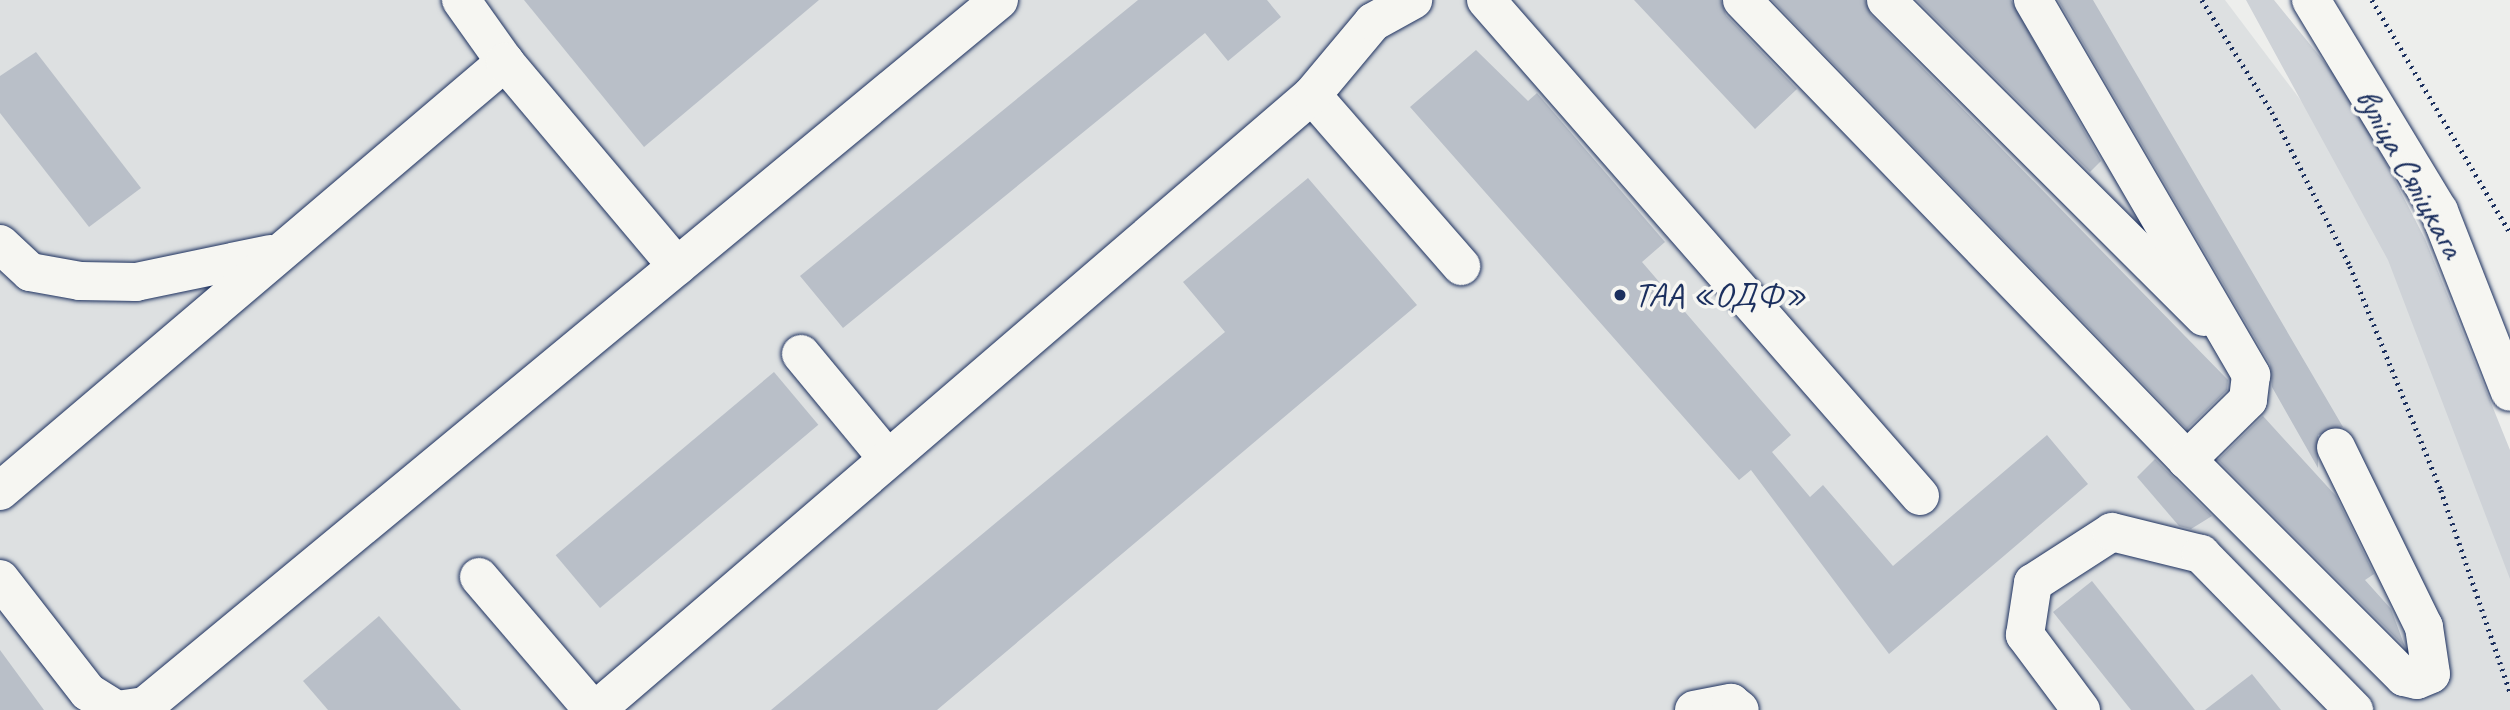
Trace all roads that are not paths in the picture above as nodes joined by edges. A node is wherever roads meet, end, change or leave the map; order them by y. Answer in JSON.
{"nodes":[{"id":1,"x":461,"y":0,"type":"edge"},
{"id":2,"x":999,"y":0,"type":"edge"},
{"id":3,"x":1413,"y":0,"type":"edge"},
{"id":4,"x":1486,"y":0,"type":"edge"},
{"id":5,"x":1742,"y":0,"type":"edge"},
{"id":6,"x":1886,"y":0,"type":"edge"},
{"id":7,"x":2033,"y":0,"type":"edge"},
{"id":8,"x":2311,"y":0,"type":"edge"},
{"id":9,"x":505,"y":62,"type":"junction"},
{"id":10,"x":1312,"y":95,"type":"junction"},
{"id":11,"x":0,"y":244,"type":"edge"},
{"id":12,"x":283,"y":250,"type":"junction"},
{"id":13,"x":677,"y":266,"type":"junction"},
{"id":14,"x":1461,"y":266,"type":"dead end"},
{"id":15,"x":2241,"y":353,"type":"junction"},
{"id":16,"x":801,"y":354,"type":"dead end"},
{"id":17,"x":2510,"y":392,"type":"edge"},
{"id":18,"x":2336,"y":447,"type":"dead end"},
{"id":19,"x":888,"y":459,"type":"junction"},
{"id":20,"x":2187,"y":460,"type":"junction"},
{"id":21,"x":0,"y":491,"type":"edge"},
{"id":22,"x":1920,"y":496,"type":"dead end"},
{"id":23,"x":479,"y":577,"type":"dead end"},
{"id":24,"x":0,"y":579,"type":"edge"},
{"id":25,"x":594,"y":710,"type":"edge"},
{"id":26,"x":1694,"y":710,"type":"edge"},
{"id":27,"x":1740,"y":710,"type":"edge"},
{"id":28,"x":2081,"y":710,"type":"edge"},
{"id":29,"x":2354,"y":710,"type":"edge"}],
"edges":[{"from":1,"to":9,"type":"main road"},
{"from":2,"to":13,"type":"main road"},
{"from":3,"to":10,"type":"main road"},
{"from":4,"to":22,"type":"main road"},
{"from":5,"to":20,"type":"main road"},
{"from":6,"to":15,"type":"main road"},
{"from":7,"to":15,"type":"main road"},
{"from":8,"to":17,"type":"main road","name":"вуліца Сяліцкага"},
{"from":9,"to":12,"type":"main road"},
{"from":9,"to":13,"type":"main road"},
{"from":10,"to":14,"type":"main road"},
{"from":10,"to":19,"type":"main road"},
{"from":11,"to":12,"type":"main road"},
{"from":12,"to":21,"type":"main road"},
{"from":13,"to":24,"type":"main road"},
{"from":15,"to":20,"type":"main road"},
{"from":16,"to":19,"type":"main road"},
{"from":18,"to":20,"type":"main road"},
{"from":19,"to":25,"type":"main road"},
{"from":23,"to":25,"type":"main road"},
{"from":26,"to":27,"type":"main road"},
{"from":28,"to":29,"type":"main road"}]}
